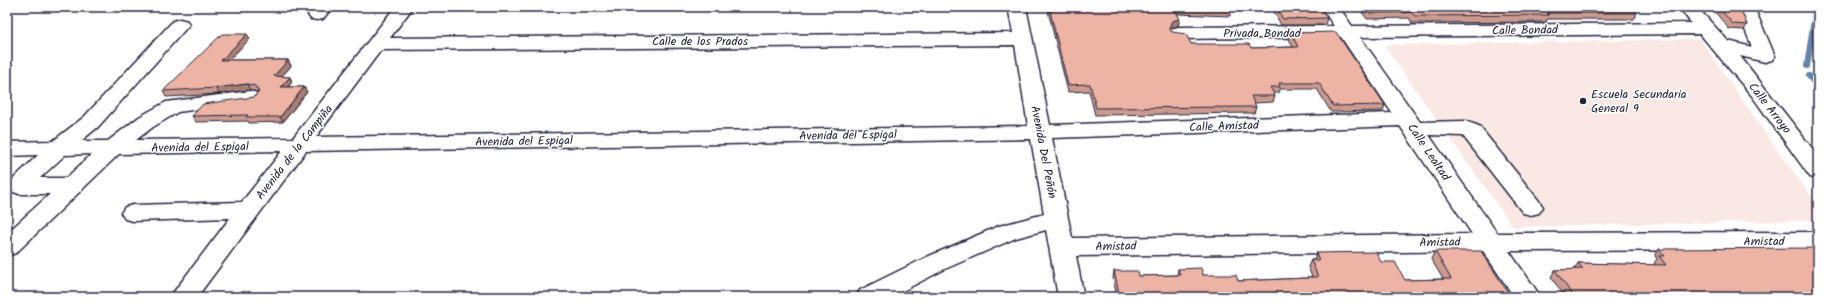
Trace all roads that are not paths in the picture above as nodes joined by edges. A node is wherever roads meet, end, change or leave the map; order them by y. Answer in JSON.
{"nodes":[{"id":1,"x":404,"y":7,"type":"edge"},
{"id":2,"x":1017,"y":7,"type":"edge"},
{"id":3,"x":1330,"y":7,"type":"edge"},
{"id":4,"x":1688,"y":7,"type":"edge"},
{"id":5,"x":1745,"y":7,"type":"edge"},
{"id":6,"x":180,"y":26,"type":"dead end"},
{"id":7,"x":1703,"y":28,"type":"junction"},
{"id":8,"x":1347,"y":32,"type":"junction"},
{"id":9,"x":1178,"y":34,"type":"edge"},
{"id":10,"x":1023,"y":39,"type":"junction"},
{"id":11,"x":377,"y":44,"type":"junction"},
{"id":12,"x":1721,"y":45,"type":"junction"},
{"id":13,"x":250,"y":97,"type":"edge"},
{"id":14,"x":1410,"y":124,"type":"junction"},
{"id":15,"x":1041,"y":132,"type":"junction"},
{"id":16,"x":300,"y":145,"type":"junction"},
{"id":17,"x":59,"y":148,"type":"junction"},
{"id":18,"x":112,"y":148,"type":"junction"},
{"id":19,"x":7,"y":149,"type":"edge"},
{"id":20,"x":1818,"y":172,"type":"edge"},
{"id":21,"x":71,"y":186,"type":"junction"},
{"id":22,"x":1532,"y":207,"type":"dead end"},
{"id":23,"x":250,"y":210,"type":"junction"},
{"id":24,"x":133,"y":213,"type":"dead end"},
{"id":25,"x":1057,"y":219,"type":"junction"},
{"id":26,"x":1818,"y":241,"type":"edge"},
{"id":27,"x":1491,"y":242,"type":"junction"},
{"id":28,"x":7,"y":247,"type":"edge"},
{"id":29,"x":1062,"y":247,"type":"junction"},
{"id":30,"x":183,"y":297,"type":"edge"},
{"id":31,"x":869,"y":297,"type":"edge"},
{"id":32,"x":1071,"y":297,"type":"edge"},
{"id":33,"x":1528,"y":297,"type":"edge"}],
"edges":[{"from":1,"to":11,"type":"street","name":"Avenida de la Campiña"},
{"from":2,"to":10,"type":"street","name":"Avenida Del Peñón"},
{"from":3,"to":8,"type":"street","name":"Calle Lealtad"},
{"from":4,"to":7,"type":"street","name":"Calle Arroyo"},
{"from":5,"to":12,"type":"street","name":"Calle Arroyo"},
{"from":6,"to":17,"type":"street"},
{"from":7,"to":8,"type":"street","name":"Calle Bondad"},
{"from":7,"to":12,"type":"street","name":"Calle Arroyo"},
{"from":8,"to":9,"type":"street","name":"Privada Bondad"},
{"from":8,"to":14,"type":"street","name":"Calle Lealtad"},
{"from":10,"to":11,"type":"street","name":"Calle de los Prados"},
{"from":10,"to":15,"type":"street","name":"Avenida Del Peñón"},
{"from":11,"to":16,"type":"street","name":"Avenida de la Campiña"},
{"from":12,"to":20,"type":"street","name":"Calle Arroyo"},
{"from":13,"to":18,"type":"street"},
{"from":14,"to":15,"type":"street","name":"Calle Amistad"},
{"from":14,"to":22,"type":"street","name":"Calle Amistad"},
{"from":14,"to":27,"type":"street","name":"Calle Lealtad"},
{"from":15,"to":16,"type":"street","name":"Avenida del Espigal"},
{"from":15,"to":25,"type":"street","name":"Avenida Del Peñón"},
{"from":16,"to":18,"type":"street","name":"Avenida del Espigal"},
{"from":16,"to":23,"type":"street","name":"Avenida de la Campiña"},
{"from":17,"to":18,"type":"street","name":"Avenida del Espigal"},
{"from":17,"to":19,"type":"street","name":"Avenida del Espigal"},
{"from":17,"to":21,"type":"street"},
{"from":18,"to":21,"type":"street"},
{"from":21,"to":28,"type":"street"},
{"from":23,"to":24,"type":"street"},
{"from":23,"to":30,"type":"street","name":"Avenida de la Campiña"},
{"from":25,"to":29,"type":"street","name":"Avenida Del Peñón"},
{"from":25,"to":31,"type":"street"},
{"from":26,"to":27,"type":"street","name":"Amistad"},
{"from":27,"to":29,"type":"street","name":"Amistad"},
{"from":27,"to":33,"type":"street","name":"Calle Lealtad"},
{"from":29,"to":32,"type":"street","name":"Avenida Del Peñón"}]}
